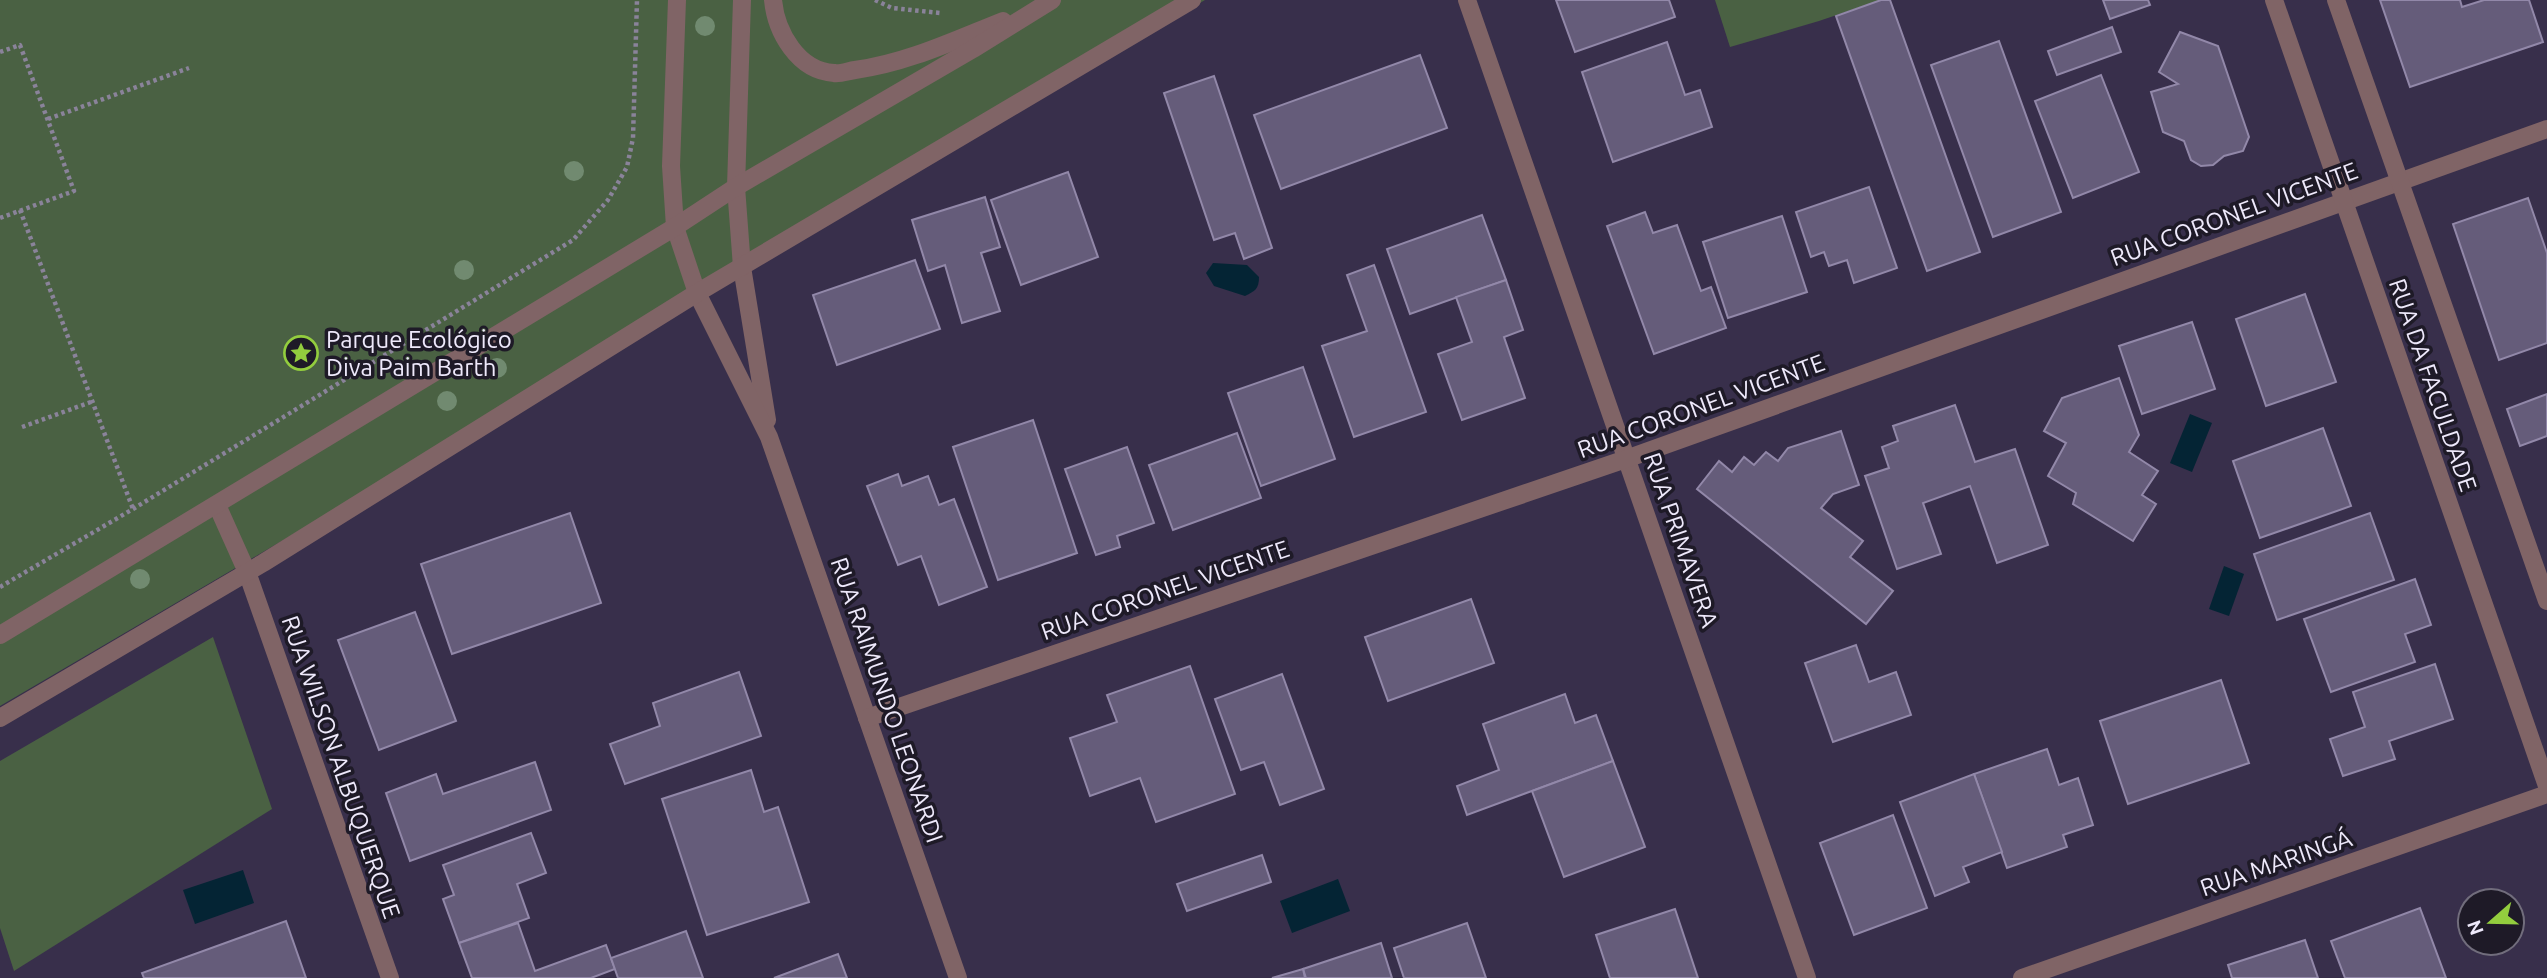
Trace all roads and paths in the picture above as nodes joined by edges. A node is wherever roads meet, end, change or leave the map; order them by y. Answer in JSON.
{"nodes":[{"id":1,"x":637,"y":0,"type":"edge"},
{"id":2,"x":677,"y":0,"type":"edge"},
{"id":3,"x":743,"y":0,"type":"edge"},
{"id":4,"x":773,"y":0,"type":"edge"},
{"id":5,"x":875,"y":0,"type":"edge"},
{"id":6,"x":1192,"y":0,"type":"edge"},
{"id":7,"x":1467,"y":0,"type":"edge"},
{"id":8,"x":2274,"y":0,"type":"edge"},
{"id":9,"x":2336,"y":0,"type":"edge"},
{"id":10,"x":1049,"y":2,"type":"edge"},
{"id":11,"x":943,"y":13,"type":"dead end"},
{"id":12,"x":0,"y":52,"type":"edge"},
{"id":13,"x":189,"y":68,"type":"dead end"},
{"id":14,"x":48,"y":119,"type":"junction"},
{"id":15,"x":2547,"y":129,"type":"edge"},
{"id":16,"x":2402,"y":182,"type":"junction"},
{"id":17,"x":736,"y":187,"type":"junction"},
{"id":18,"x":2343,"y":200,"type":"junction"},
{"id":19,"x":20,"y":210,"type":"junction"},
{"id":20,"x":0,"y":218,"type":"edge"},
{"id":21,"x":675,"y":227,"type":"junction"},
{"id":22,"x":742,"y":267,"type":"junction"},
{"id":23,"x":697,"y":293,"type":"junction"},
{"id":24,"x":91,"y":402,"type":"junction"},
{"id":25,"x":22,"y":427,"type":"dead end"},
{"id":26,"x":769,"y":437,"type":"junction"},
{"id":27,"x":1626,"y":459,"type":"junction"},
{"id":28,"x":217,"y":505,"type":"junction"},
{"id":29,"x":133,"y":509,"type":"junction"},
{"id":30,"x":247,"y":572,"type":"junction"},
{"id":31,"x":0,"y":587,"type":"edge"},
{"id":32,"x":2547,"y":601,"type":"edge"},
{"id":33,"x":0,"y":635,"type":"edge"},
{"id":34,"x":0,"y":718,"type":"edge"},
{"id":35,"x":867,"y":718,"type":"junction"},
{"id":36,"x":2547,"y":786,"type":"edge"},
{"id":37,"x":2547,"y":794,"type":"edge"},
{"id":38,"x":390,"y":978,"type":"edge"},
{"id":39,"x":958,"y":978,"type":"edge"},
{"id":40,"x":1807,"y":978,"type":"edge"},
{"id":41,"x":2022,"y":978,"type":"edge"}],
"edges":[{"from":1,"to":29,"type":"path"},
{"from":2,"to":21,"type":"street","name":"RUA RAIMUNDO LEONARDI"},
{"from":3,"to":17,"type":"street","name":"RUA RAIMUNDO LEONARDI"},
{"from":4,"to":10,"type":"street"},
{"from":5,"to":11,"type":"path"},
{"from":6,"to":22,"type":"street"},
{"from":7,"to":27,"type":"street","name":"RUA PRIMAVERA"},
{"from":8,"to":18,"type":"street","name":"RUA DA FACULDADE"},
{"from":9,"to":16,"type":"street","name":"RUA DA FACULDADE"},
{"from":10,"to":17,"type":"street"},
{"from":12,"to":14,"type":"path"},
{"from":13,"to":14,"type":"path"},
{"from":14,"to":19,"type":"path"},
{"from":15,"to":16,"type":"street","name":"RUA CORONEL VICENTE"},
{"from":16,"to":18,"type":"street","name":"RUA CORONEL VICENTE"},
{"from":16,"to":32,"type":"street","name":"RUA DA FACULDADE"},
{"from":17,"to":21,"type":"street"},
{"from":17,"to":22,"type":"street","name":"RUA RAIMUNDO LEONARDI"},
{"from":18,"to":27,"type":"street","name":"RUA CORONEL VICENTE"},
{"from":18,"to":36,"type":"street","name":"RUA DA FACULDADE"},
{"from":19,"to":20,"type":"path"},
{"from":19,"to":24,"type":"path"},
{"from":21,"to":23,"type":"street","name":"RUA RAIMUNDO LEONARDI"},
{"from":21,"to":28,"type":"street"},
{"from":22,"to":23,"type":"street"},
{"from":22,"to":26,"type":"street","name":"RUA RAIMUNDO LEONARDI"},
{"from":23,"to":26,"type":"street","name":"RUA RAIMUNDO LEONARDI"},
{"from":23,"to":30,"type":"street"},
{"from":24,"to":25,"type":"path"},
{"from":24,"to":29,"type":"path"},
{"from":26,"to":35,"type":"street","name":"RUA RAIMUNDO LEONARDI"},
{"from":27,"to":35,"type":"street","name":"RUA CORONEL VICENTE"},
{"from":27,"to":40,"type":"street","name":"RUA PRIMAVERA"},
{"from":28,"to":30,"type":"street","name":"RUA WILSON ALBUQUERQUE"},
{"from":28,"to":33,"type":"street"},
{"from":29,"to":31,"type":"path"},
{"from":30,"to":34,"type":"street"},
{"from":30,"to":38,"type":"street","name":"RUA WILSON ALBUQUERQUE"},
{"from":35,"to":39,"type":"street","name":"RUA RAIMUNDO LEONARDI"},
{"from":37,"to":41,"type":"street","name":"RUA MARINGÁ"}]}
